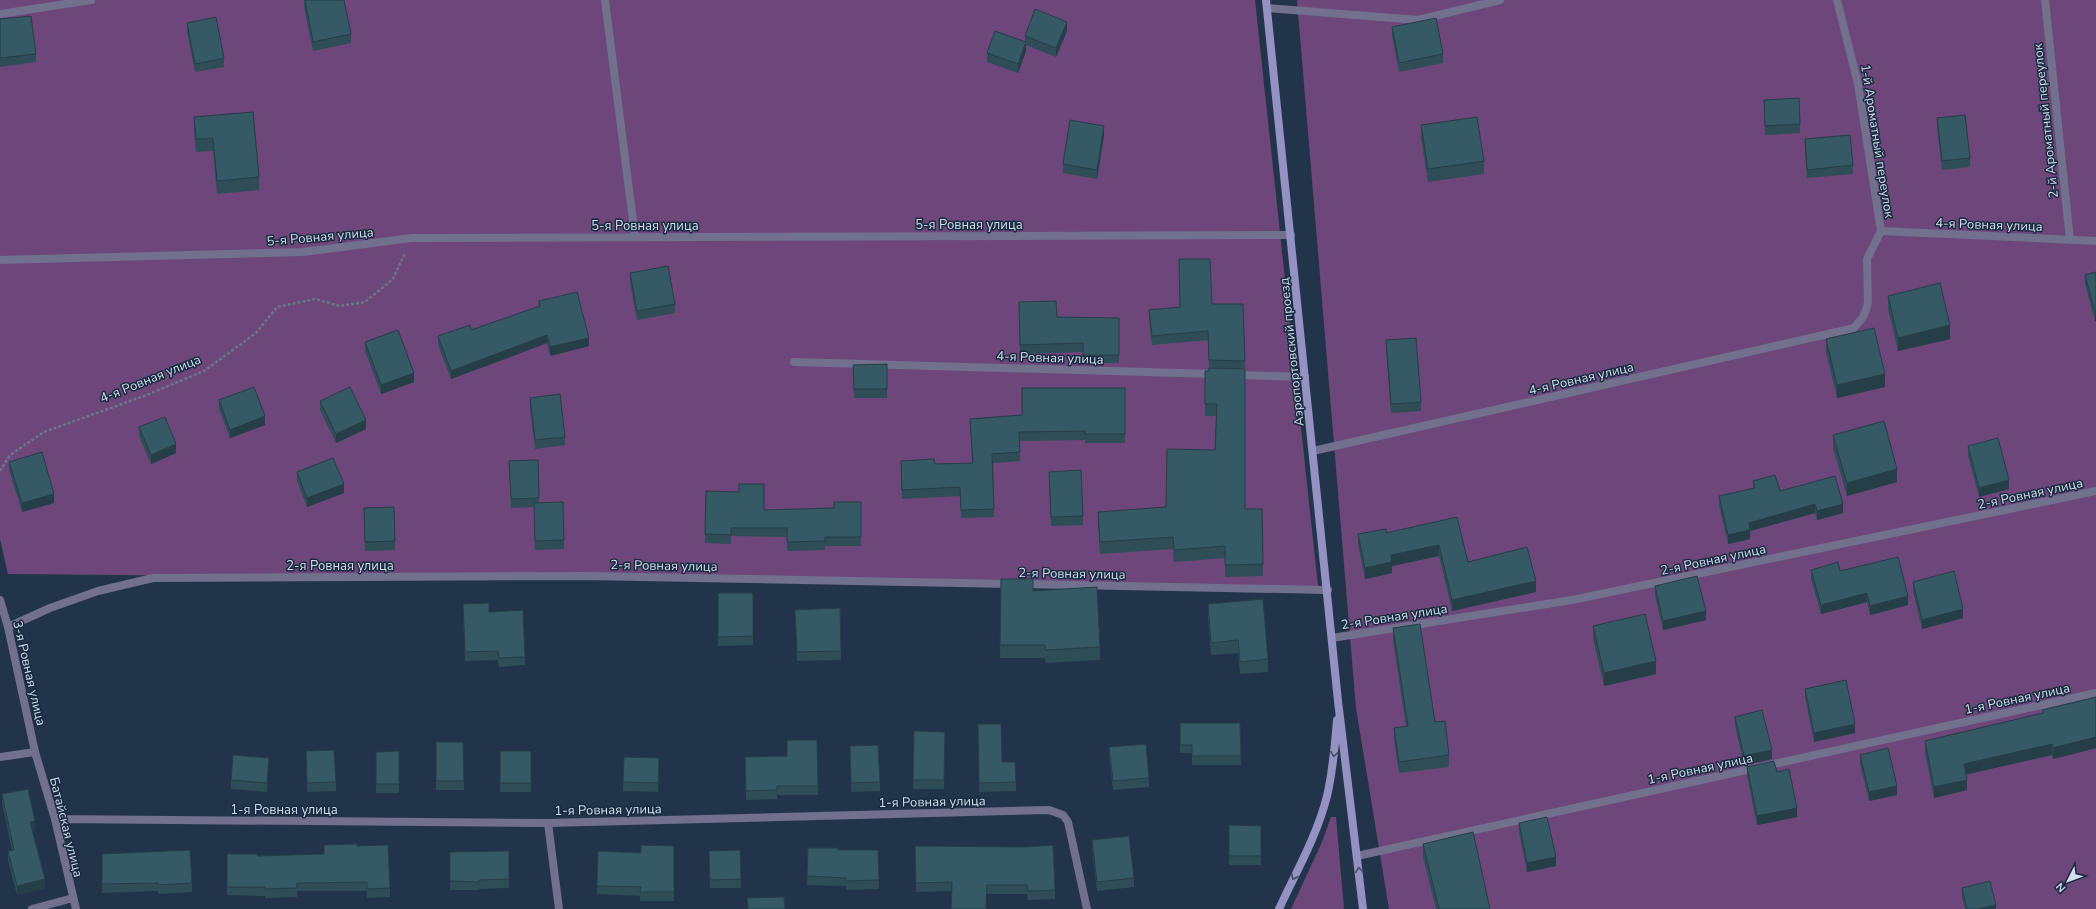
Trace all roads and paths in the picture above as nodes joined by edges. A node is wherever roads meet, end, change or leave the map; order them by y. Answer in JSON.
{"nodes":[{"id":1,"x":91,"y":0,"type":"edge"},
{"id":2,"x":605,"y":0,"type":"edge"},
{"id":3,"x":1500,"y":0,"type":"edge"},
{"id":4,"x":1837,"y":0,"type":"edge"},
{"id":5,"x":2045,"y":0,"type":"edge"},
{"id":6,"x":1267,"y":4,"type":"edge"},
{"id":7,"x":0,"y":14,"type":"edge"},
{"id":8,"x":1881,"y":231,"type":"junction"},
{"id":9,"x":1291,"y":235,"type":"junction"},
{"id":10,"x":636,"y":237,"type":"junction"},
{"id":11,"x":412,"y":238,"type":"junction"},
{"id":12,"x":2070,"y":240,"type":"junction"},
{"id":13,"x":2096,"y":241,"type":"edge"},
{"id":14,"x":0,"y":260,"type":"edge"},
{"id":15,"x":1854,"y":328,"type":"joint"},
{"id":16,"x":794,"y":362,"type":"dead end"},
{"id":17,"x":1305,"y":377,"type":"junction"},
{"id":18,"x":1313,"y":451,"type":"junction"},
{"id":19,"x":0,"y":471,"type":"edge"},
{"id":20,"x":2096,"y":491,"type":"edge"},
{"id":21,"x":1328,"y":590,"type":"junction"},
{"id":22,"x":0,"y":600,"type":"edge"},
{"id":23,"x":8,"y":627,"type":"junction"},
{"id":24,"x":1332,"y":638,"type":"junction"},
{"id":25,"x":2096,"y":693,"type":"edge"},
{"id":26,"x":1338,"y":701,"type":"junction"},
{"id":27,"x":35,"y":752,"type":"junction"},
{"id":28,"x":0,"y":757,"type":"edge"},
{"id":29,"x":55,"y":819,"type":"junction"},
{"id":30,"x":548,"y":823,"type":"junction"},
{"id":31,"x":1357,"y":856,"type":"junction"},
{"id":32,"x":73,"y":898,"type":"junction"},
{"id":33,"x":32,"y":909,"type":"edge"},
{"id":34,"x":76,"y":909,"type":"edge"},
{"id":35,"x":560,"y":909,"type":"edge"},
{"id":36,"x":1087,"y":909,"type":"edge"},
{"id":37,"x":1279,"y":909,"type":"edge"},
{"id":38,"x":1363,"y":909,"type":"edge"}],
"edges":[{"from":1,"to":7,"type":"street"},
{"from":2,"to":10,"type":"street"},
{"from":3,"to":6,"type":"street"},
{"from":4,"to":8,"type":"street","name":"1-й Ароматный переулок"},
{"from":5,"to":12,"type":"street","name":"2-й Ароматный переулок"},
{"from":6,"to":9,"type":"main road","name":"Аэропортовский проезд"},
{"from":8,"to":12,"type":"street","name":"4-я Ровная улица"},
{"from":8,"to":15,"type":"street","name":"1-й Ароматный переулок"},
{"from":9,"to":10,"type":"street","name":"5-я Ровная улица"},
{"from":9,"to":17,"type":"main road","name":"Аэропортовский проезд"},
{"from":10,"to":11,"type":"street","name":"5-я Ровная улица"},
{"from":11,"to":14,"type":"street","name":"5-я Ровная улица"},
{"from":11,"to":19,"type":"path","name":"4-я Ровная улица"},
{"from":12,"to":13,"type":"street","name":"4-я Ровная улица"},
{"from":15,"to":18,"type":"street","name":"4-я Ровная улица"},
{"from":16,"to":17,"type":"street","name":"4-я Ровная улица"},
{"from":17,"to":18,"type":"main road","name":"Аэропортовский проезд"},
{"from":18,"to":21,"type":"main road","name":"Аэропортовский проезд"},
{"from":20,"to":24,"type":"street","name":"2-я Ровная улица"},
{"from":21,"to":23,"type":"street","name":"2-я Ровная улица"},
{"from":21,"to":24,"type":"main road","name":"Аэропортовский проезд"},
{"from":22,"to":23,"type":"street","name":"3-я Ровная улица"},
{"from":23,"to":27,"type":"street","name":"3-я Ровная улица"},
{"from":24,"to":26,"type":"main road","name":"Аэропортовский проезд"},
{"from":25,"to":31,"type":"street","name":"1-я Ровная улица"},
{"from":26,"to":31,"type":"main road"},
{"from":26,"to":37,"type":"main road","one_way":true},
{"from":27,"to":28,"type":"street"},
{"from":27,"to":29,"type":"street","name":"Батайская улица"},
{"from":29,"to":30,"type":"street","name":"1-я Ровная улица"},
{"from":29,"to":32,"type":"street","name":"Батайская улица"},
{"from":30,"to":35,"type":"street"},
{"from":30,"to":36,"type":"street","name":"1-я Ровная улица"},
{"from":38,"to":31,"type":"main road","one_way":true},
{"from":32,"to":33,"type":"street"},
{"from":32,"to":34,"type":"street","name":"Батайская улица"}]}
